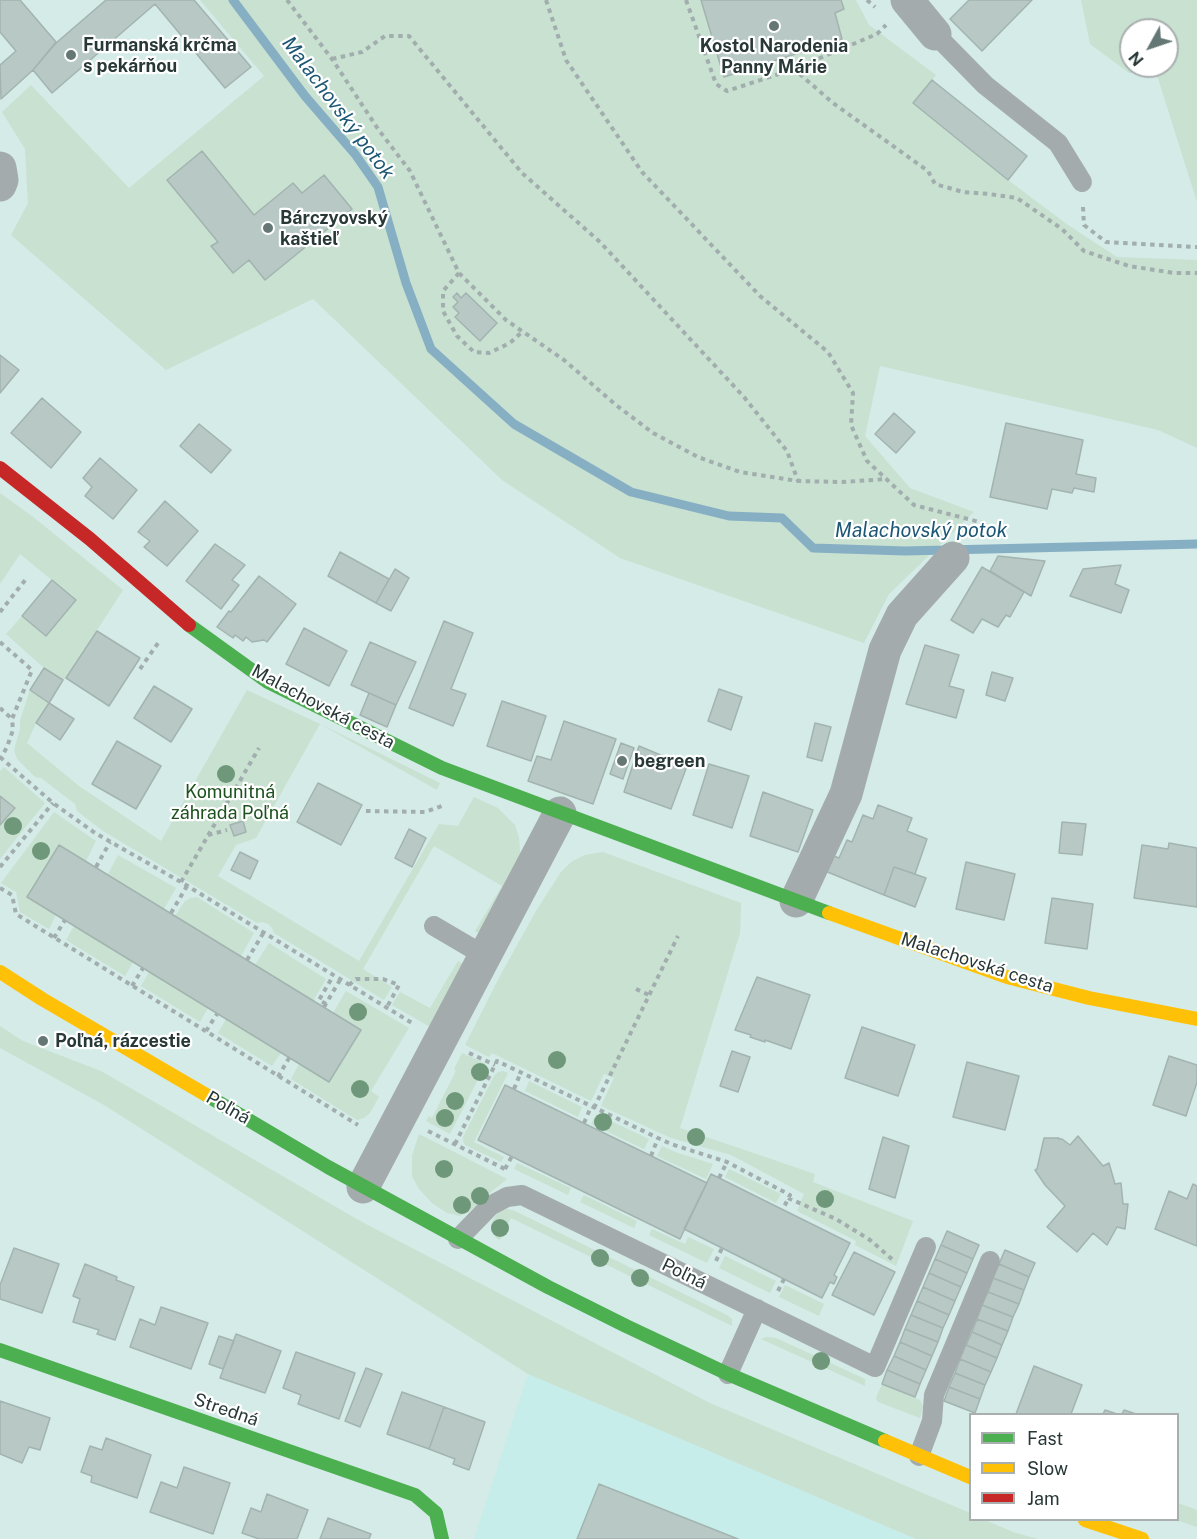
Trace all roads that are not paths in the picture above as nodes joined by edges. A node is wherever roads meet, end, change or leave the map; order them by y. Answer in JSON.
{"nodes":[{"id":1,"x":899,"y":10,"type":"edge"},
{"id":2,"x":935,"y":34,"type":"joint"},
{"id":3,"x":0,"y":168,"type":"edge"},
{"id":4,"x":1082,"y":182,"type":"road end"},
{"id":5,"x":0,"y":185,"type":"edge"},
{"id":6,"x":0,"y":468,"type":"edge"},
{"id":7,"x":953,"y":558,"type":"dead end"},
{"id":8,"x":560,"y":813,"type":"junction"},
{"id":9,"x":796,"y":901,"type":"junction"},
{"id":10,"x":434,"y":926,"type":"dead end"},
{"id":11,"x":485,"y":956,"type":"junction"},
{"id":12,"x":0,"y":972,"type":"edge"},
{"id":13,"x":1197,"y":1019,"type":"edge"},
{"id":14,"x":363,"y":1187,"type":"junction"},
{"id":15,"x":458,"y":1239,"type":"junction"},
{"id":16,"x":926,"y":1247,"type":"dead end"},
{"id":17,"x":990,"y":1261,"type":"dead end"},
{"id":18,"x":757,"y":1309,"type":"junction"},
{"id":19,"x":0,"y":1350,"type":"edge"},
{"id":20,"x":728,"y":1374,"type":"junction"},
{"id":21,"x":919,"y":1456,"type":"junction"},
{"id":22,"x":969,"y":1477,"type":"edge"},
{"id":23,"x":1088,"y":1521,"type":"edge"},
{"id":24,"x":442,"y":1539,"type":"edge"},
{"id":25,"x":1142,"y":1539,"type":"edge"}],
"edges":[{"from":1,"to":2,"type":"street"},
{"from":2,"to":4,"type":"lane"},
{"from":3,"to":5,"type":"street"},
{"from":6,"to":8,"type":"street","name":"Malachovská cesta"},
{"from":7,"to":9,"type":"street"},
{"from":8,"to":9,"type":"street","name":"Malachovská cesta"},
{"from":8,"to":11,"type":"street"},
{"from":9,"to":13,"type":"street","name":"Malachovská cesta"},
{"from":10,"to":11,"type":"lane"},
{"from":11,"to":14,"type":"street"},
{"from":12,"to":14,"type":"street","name":"Poľná"},
{"from":14,"to":15,"type":"street","name":"Poľná"},
{"from":15,"to":18,"type":"lane","name":"Poľná"},
{"from":15,"to":20,"type":"street","name":"Poľná"},
{"from":16,"to":18,"type":"lane","name":"Poľná"},
{"from":17,"to":21,"type":"lane"},
{"from":18,"to":20,"type":"lane"},
{"from":19,"to":24,"type":"street","name":"Stredná"},
{"from":20,"to":21,"type":"street","name":"Poľná"},
{"from":21,"to":22,"type":"street","name":"Poľná"},
{"from":23,"to":25,"type":"street"}]}
